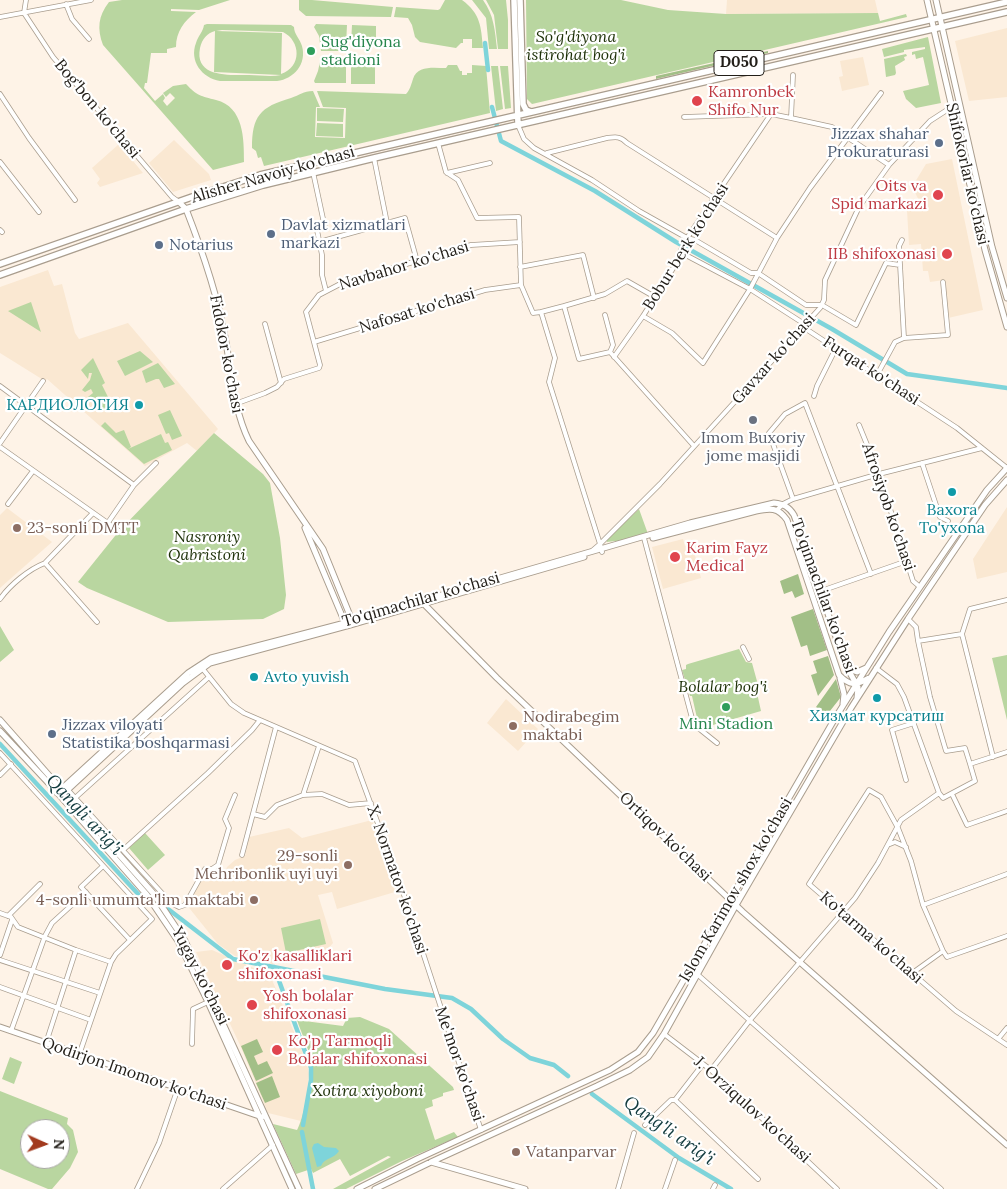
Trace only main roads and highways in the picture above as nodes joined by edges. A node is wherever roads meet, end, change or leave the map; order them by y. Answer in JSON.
{"nodes":[{"id":1,"x":514,"y":0,"type":"edge"},
{"id":2,"x":520,"y":0,"type":"edge"},
{"id":3,"x":927,"y":0,"type":"edge"},
{"id":4,"x":936,"y":0,"type":"edge"},
{"id":5,"x":1007,"y":2,"type":"edge"},
{"id":6,"x":1007,"y":12,"type":"edge"},
{"id":7,"x":939,"y":18,"type":"junction"},
{"id":8,"x":931,"y":19,"type":"junction"},
{"id":9,"x":941,"y":26,"type":"junction"},
{"id":10,"x":933,"y":28,"type":"junction"},
{"id":11,"x":520,"y":105,"type":"junction"},
{"id":12,"x":531,"y":112,"type":"junction"},
{"id":13,"x":520,"y":114,"type":"junction"},
{"id":14,"x":533,"y":121,"type":"junction"},
{"id":15,"x":518,"y":125,"type":"junction"},
{"id":16,"x":178,"y":202,"type":"junction"},
{"id":17,"x":186,"y":209,"type":"junction"},
{"id":18,"x":0,"y":264,"type":"edge"},
{"id":19,"x":0,"y":275,"type":"edge"},
{"id":20,"x":1007,"y":298,"type":"edge"},
{"id":21,"x":1007,"y":327,"type":"edge"},
{"id":22,"x":1007,"y":468,"type":"edge"},
{"id":23,"x":1007,"y":480,"type":"edge"},
{"id":24,"x":300,"y":516,"type":"junction"},
{"id":25,"x":645,"y":539,"type":"junction"},
{"id":26,"x":601,"y":549,"type":"junction"},
{"id":27,"x":821,"y":590,"type":"junction"},
{"id":28,"x":811,"y":593,"type":"junction"},
{"id":29,"x":422,"y":602,"type":"junction"},
{"id":30,"x":344,"y":623,"type":"junction"},
{"id":31,"x":354,"y":623,"type":"junction"},
{"id":32,"x":201,"y":666,"type":"junction"},
{"id":33,"x":846,"y":666,"type":"junction"},
{"id":34,"x":866,"y":668,"type":"junction"},
{"id":35,"x":839,"y":675,"type":"junction"},
{"id":36,"x":869,"y":678,"type":"junction"},
{"id":37,"x":856,"y":684,"type":"junction"},
{"id":38,"x":857,"y":698,"type":"junction"},
{"id":39,"x":842,"y":706,"type":"junction"},
{"id":40,"x":0,"y":720,"type":"edge"},
{"id":41,"x":0,"y":731,"type":"edge"},
{"id":42,"x":62,"y":792,"type":"junction"},
{"id":43,"x":730,"y":899,"type":"junction"},
{"id":44,"x":736,"y":905,"type":"junction"},
{"id":45,"x":0,"y":1028,"type":"edge"},
{"id":46,"x":539,"y":1104,"type":"junction"},
{"id":47,"x":542,"y":1112,"type":"junction"},
{"id":48,"x":261,"y":1117,"type":"junction"},
{"id":49,"x":268,"y":1119,"type":"junction"},
{"id":50,"x":1007,"y":1144,"type":"edge"},
{"id":51,"x":431,"y":1162,"type":"junction"},
{"id":52,"x":292,"y":1189,"type":"edge"},
{"id":53,"x":299,"y":1189,"type":"edge"},
{"id":54,"x":357,"y":1189,"type":"edge"},
{"id":55,"x":375,"y":1189,"type":"edge"},
{"id":56,"x":525,"y":1189,"type":"edge"}],
"edges":[{"from":1,"to":11,"type":"main road"},
{"from":2,"to":11,"type":"main road"},
{"from":3,"to":8,"type":"main road","name":"Shifokorlar ko'chasi"},
{"from":4,"to":7,"type":"main road","name":"Shifokorlar ko'chasi"},
{"from":5,"to":7,"type":"main road","name":"Alisher Navoiy ko'chasi","number":"D050"},
{"from":6,"to":9,"type":"main road","number":"D050"},
{"from":7,"to":8,"type":"main road","name":"Alisher Navoiy ko'chasi","number":"D050"},
{"from":7,"to":9,"type":"main road","name":"Shifokorlar ko'chasi"},
{"from":8,"to":10,"type":"main road","name":"Shifokorlar ko'chasi"},
{"from":8,"to":12,"type":"main road","name":"Alisher Navoiy ko'chasi","number":"D050"},
{"from":9,"to":10,"type":"main road","name":"Alisher Navoiy ko'chasi","number":"D050"},
{"from":9,"to":20,"type":"main road","name":"Shifokorlar ko'chasi"},
{"from":10,"to":14,"type":"main road","name":"Alisher Navoiy ko'chasi","number":"D050"},
{"from":10,"to":21,"type":"main road","name":"Shifokorlar ko'chasi"},
{"from":11,"to":12,"type":"main road"},
{"from":11,"to":13,"type":"main road"},
{"from":12,"to":13,"type":"main road","name":"Alisher Navoiy ko'chasi"},
{"from":13,"to":14,"type":"main road"},
{"from":13,"to":15,"type":"main road"},
{"from":13,"to":16,"type":"main road","name":"Alisher Navoiy ko'chasi"},
{"from":14,"to":15,"type":"main road","name":"Alisher Navoiy ko'chasi","number":"D050"},
{"from":15,"to":17,"type":"main road","name":"Alisher Navoiy ko'chasi"},
{"from":16,"to":17,"type":"main road","name":"Bog'bon ko'chasi"},
{"from":16,"to":18,"type":"main road","name":"Alisher Navoiy ko'chasi"},
{"from":17,"to":19,"type":"main road","name":"Alisher Navoiy ko'chasi"},
{"from":17,"to":24,"type":"main road","name":"Fidokor ko'chasi"},
{"from":22,"to":34,"type":"main road","name":"Islom Karimov shox ko'chasi"},
{"from":23,"to":36,"type":"main road","name":"Islom Karimov shox ko'chasi"},
{"from":24,"to":30,"type":"main road","name":"Fidokor ko'chasi"},
{"from":24,"to":31,"type":"main road","name":"Fidokor ko'chasi"},
{"from":25,"to":26,"type":"main road","name":"To'qimachilar ko'chasi"},
{"from":25,"to":27,"type":"main road","name":"To'qimachilar ko'chasi"},
{"from":25,"to":28,"type":"main road","name":"To'qimachilar ko'chasi"},
{"from":26,"to":29,"type":"main road","name":"To'qimachilar ko'chasi"},
{"from":26,"to":29,"type":"main road","name":"To'qimachilar ko'chasi"},
{"from":27,"to":28,"type":"main road"},
{"from":27,"to":33,"type":"main road","name":"To'qimachilar ko'chasi"},
{"from":28,"to":35,"type":"main road","name":"To'qimachilar ko'chasi"},
{"from":29,"to":31,"type":"main road","name":"To'qimachilar ko'chasi"},
{"from":29,"to":43,"type":"main road","name":"Ortiqov ko'chasi"},
{"from":30,"to":31,"type":"main road","name":"To'qimachilar ko'chasi"},
{"from":30,"to":32,"type":"main road","name":"To'qimachilar ko'chasi"},
{"from":31,"to":32,"type":"main road","name":"To'qimachilar ko'chasi"},
{"from":32,"to":42,"type":"main road","name":"To'qimachilar ko'chasi"},
{"from":33,"to":34,"type":"main road"},
{"from":33,"to":37,"type":"main road","name":"To'qimachilar ko'chasi"},
{"from":34,"to":37,"type":"main road","name":"Islom Karimov shox ko'chasi"},
{"from":35,"to":37,"type":"main road","name":"To'qimachilar ko'chasi"},
{"from":35,"to":39,"type":"main road"},
{"from":36,"to":37,"type":"main road","name":"To'qimachilar ko'chasi"},
{"from":36,"to":38,"type":"main road","name":"Islom Karimov shox ko'chasi"},
{"from":37,"to":38,"type":"main road","name":"To'qimachilar ko'chasi"},
{"from":37,"to":39,"type":"main road","name":"Islom Karimov shox ko'chasi"},
{"from":38,"to":44,"type":"main road","name":"Islom Karimov shox ko'chasi"},
{"from":39,"to":43,"type":"main road","name":"Islom Karimov shox ko'chasi"},
{"from":40,"to":42,"type":"main road","name":"Yugay ko'chasi"},
{"from":41,"to":42,"type":"main road","name":"Yugay ko'chasi"},
{"from":42,"to":48,"type":"main road","name":"Yugay ko'chasi"},
{"from":42,"to":49,"type":"main road","name":"Yugay ko'chasi"},
{"from":43,"to":44,"type":"main road","name":"Ortiqov ko'chasi"},
{"from":43,"to":46,"type":"main road","name":"Islom Karimov shox ko'chasi"},
{"from":44,"to":47,"type":"main road","name":"Islom Karimov shox ko'chasi"},
{"from":44,"to":50,"type":"main road","name":"Ortiqov ko'chasi"},
{"from":45,"to":48,"type":"main road","name":"Qodirjon Imomov ko'chasi"},
{"from":46,"to":47,"type":"main road"},
{"from":46,"to":54,"type":"main road","name":"Islom Karimov shox ko'chasi"},
{"from":47,"to":51,"type":"main road","name":"Islom Karimov shox ko'chasi"},
{"from":48,"to":49,"type":"main road","name":"Qodirjon Imomov ko'chasi"},
{"from":48,"to":52,"type":"main road","name":"Yugay ko'chasi"},
{"from":49,"to":53,"type":"main road","name":"Yugay ko'chasi"},
{"from":51,"to":55,"type":"main road","name":"Islom Karimov shox ko'chasi"},
{"from":51,"to":56,"type":"main road"}]}
